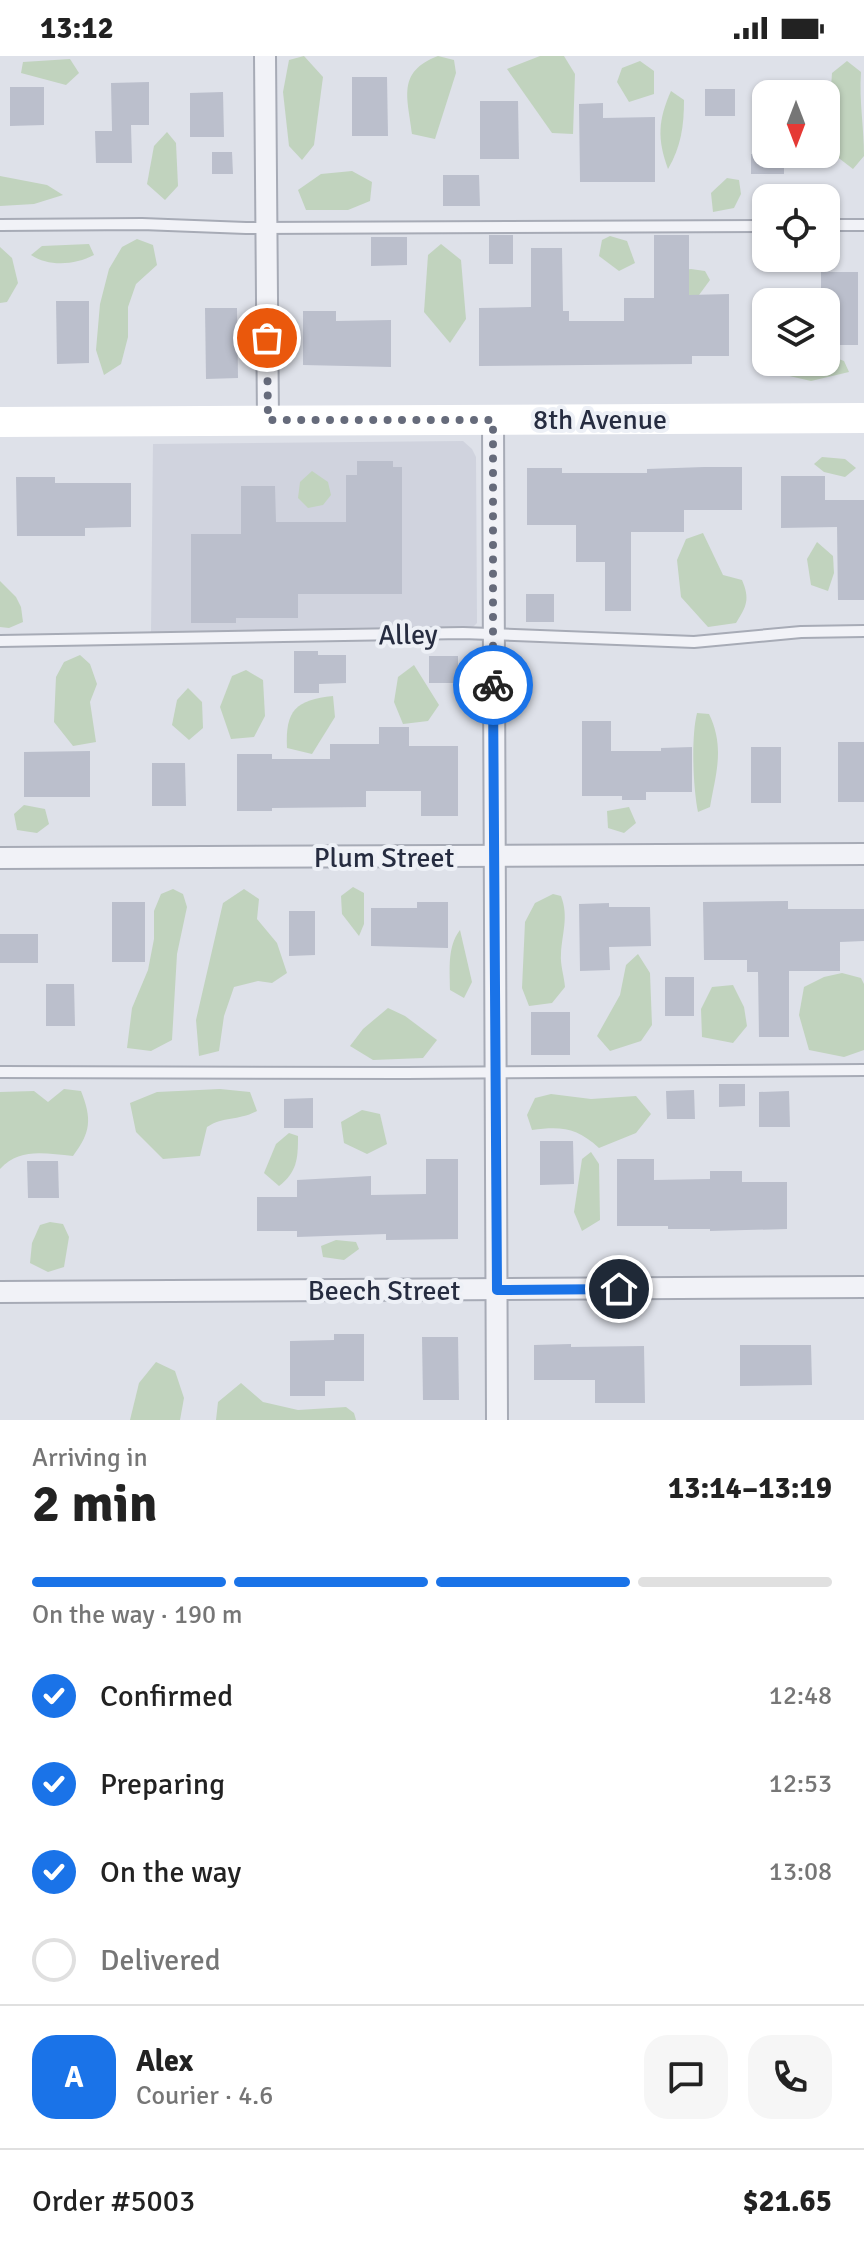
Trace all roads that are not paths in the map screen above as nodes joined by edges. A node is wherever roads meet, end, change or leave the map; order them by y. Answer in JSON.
{"nodes":[{"id":1,"x":265,"y":56,"type":"edge"},
{"id":2,"x":0,"y":225,"type":"edge"},
{"id":3,"x":840,"y":225,"type":"edge"},
{"id":4,"x":864,"y":225,"type":"edge"},
{"id":5,"x":752,"y":226,"type":"edge"},
{"id":6,"x":266,"y":227,"type":"junction"},
{"id":7,"x":864,"y":418,"type":"edge"},
{"id":8,"x":268,"y":420,"type":"junction"},
{"id":9,"x":493,"y":420,"type":"junction"},
{"id":10,"x":0,"y":422,"type":"edge"},
{"id":11,"x":864,"y":631,"type":"edge"},
{"id":12,"x":493,"y":634,"type":"junction"},
{"id":13,"x":0,"y":641,"type":"edge"},
{"id":14,"x":864,"y":854,"type":"edge"},
{"id":15,"x":494,"y":857,"type":"junction"},
{"id":16,"x":0,"y":858,"type":"edge"},
{"id":17,"x":864,"y":1070,"type":"edge"},
{"id":18,"x":495,"y":1071,"type":"junction"},
{"id":19,"x":0,"y":1072,"type":"edge"},
{"id":20,"x":864,"y":1287,"type":"edge"},
{"id":21,"x":497,"y":1290,"type":"junction"},
{"id":22,"x":0,"y":1292,"type":"edge"},
{"id":23,"x":497,"y":1420,"type":"edge"}],
"edges":[{"from":1,"to":6,"type":"street"},
{"from":2,"to":6,"type":"lane"},
{"from":3,"to":4,"type":"lane"},
{"from":5,"to":6,"type":"lane"},
{"from":6,"to":8,"type":"street"},
{"from":7,"to":9,"type":"street","name":"8th Avenue"},
{"from":8,"to":9,"type":"street","name":"8th Avenue"},
{"from":8,"to":10,"type":"street","name":"8th Avenue"},
{"from":9,"to":12,"type":"street"},
{"from":11,"to":12,"type":"lane","name":"Alley"},
{"from":12,"to":13,"type":"lane","name":"Alley"},
{"from":12,"to":15,"type":"street"},
{"from":14,"to":15,"type":"street","name":"Plum Street"},
{"from":15,"to":16,"type":"street","name":"Plum Street"},
{"from":15,"to":18,"type":"street"},
{"from":17,"to":18,"type":"lane"},
{"from":18,"to":19,"type":"lane"},
{"from":18,"to":21,"type":"street"},
{"from":20,"to":21,"type":"street","name":"Beech Street"},
{"from":21,"to":22,"type":"street","name":"Beech Street"},
{"from":21,"to":23,"type":"street"}]}
